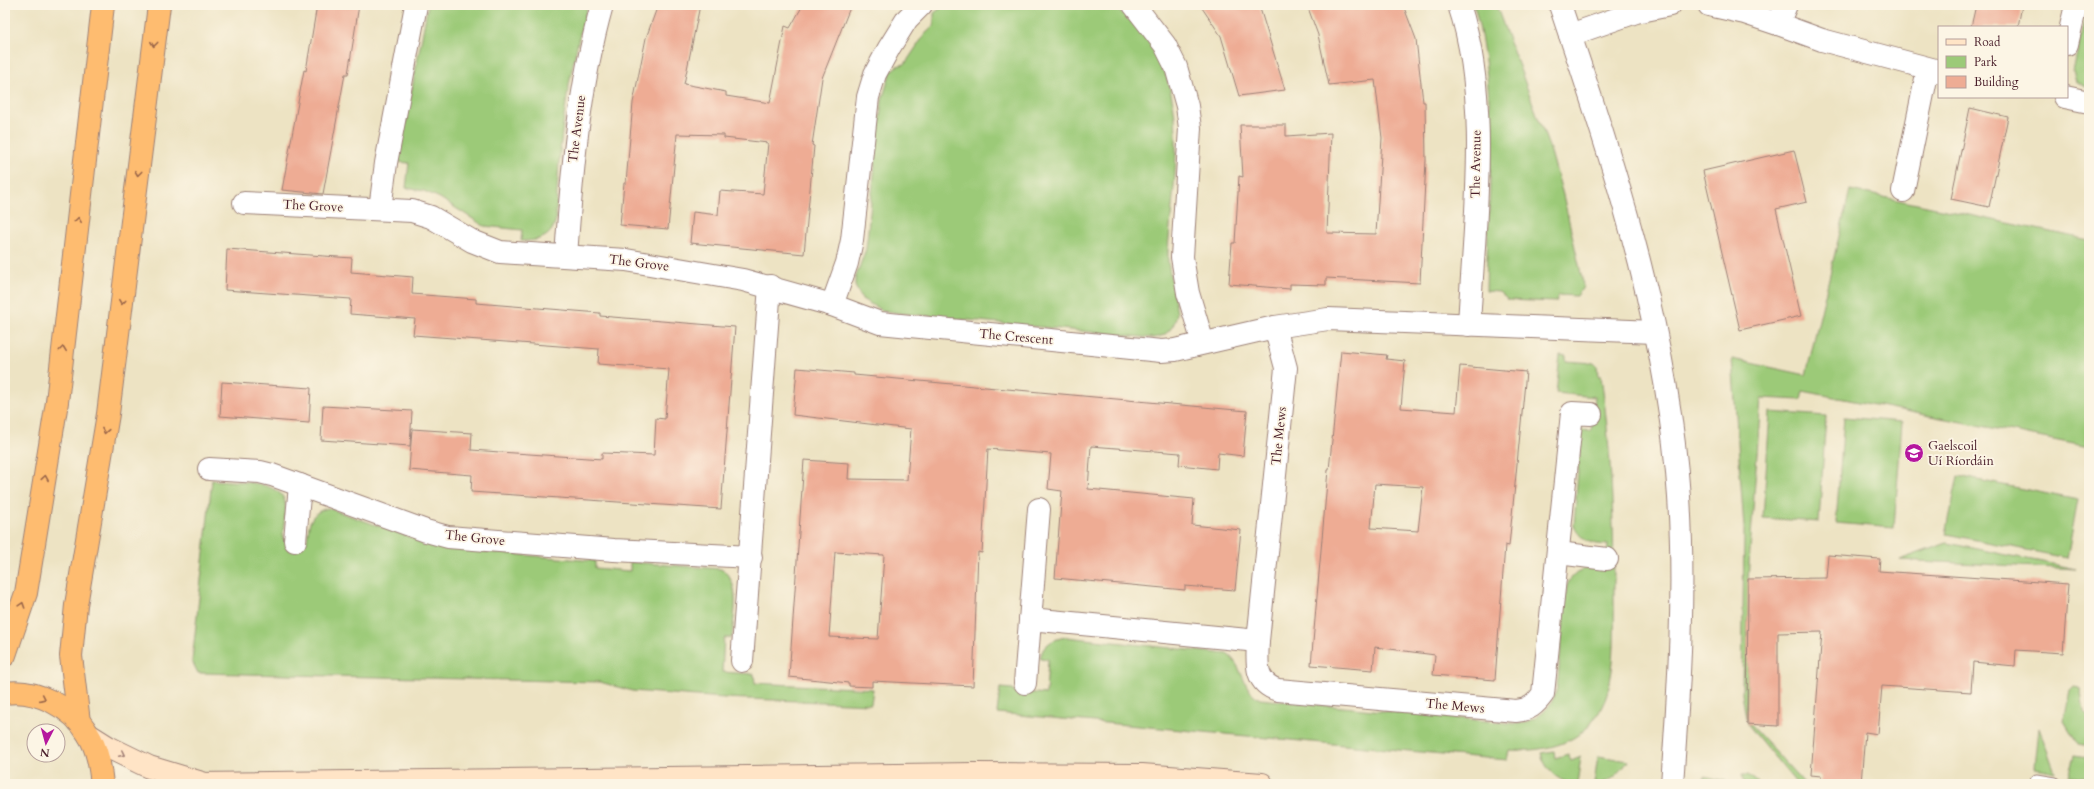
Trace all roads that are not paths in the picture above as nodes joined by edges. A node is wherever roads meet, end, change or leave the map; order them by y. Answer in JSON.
{"nodes":[{"id":1,"x":103,"y":5,"type":"edge"},
{"id":2,"x":159,"y":5,"type":"edge"},
{"id":3,"x":416,"y":5,"type":"edge"},
{"id":4,"x":602,"y":5,"type":"edge"},
{"id":5,"x":921,"y":5,"type":"edge"},
{"id":6,"x":1134,"y":5,"type":"edge"},
{"id":7,"x":1459,"y":5,"type":"edge"},
{"id":8,"x":1560,"y":5,"type":"edge"},
{"id":9,"x":1670,"y":5,"type":"edge"},
{"id":10,"x":1709,"y":5,"type":"edge"},
{"id":11,"x":2076,"y":5,"type":"edge"},
{"id":12,"x":1782,"y":15,"type":"edge"},
{"id":13,"x":1570,"y":35,"type":"junction"},
{"id":14,"x":2068,"y":40,"type":"edge"},
{"id":15,"x":1934,"y":70,"type":"edge"},
{"id":16,"x":2068,"y":98,"type":"edge"},
{"id":17,"x":2089,"y":102,"type":"edge"},
{"id":18,"x":1903,"y":191,"type":"dead end"},
{"id":19,"x":244,"y":203,"type":"dead end"},
{"id":20,"x":380,"y":209,"type":"junction"},
{"id":21,"x":566,"y":256,"type":"junction"},
{"id":22,"x":770,"y":286,"type":"junction"},
{"id":23,"x":832,"y":305,"type":"junction"},
{"id":24,"x":1469,"y":325,"type":"junction"},
{"id":25,"x":1275,"y":327,"type":"junction"},
{"id":26,"x":1654,"y":332,"type":"junction"},
{"id":27,"x":1202,"y":342,"type":"junction"},
{"id":28,"x":1591,"y":414,"type":"dead end"},
{"id":29,"x":209,"y":469,"type":"dead end"},
{"id":30,"x":300,"y":485,"type":"junction"},
{"id":31,"x":1039,"y":509,"type":"dead end"},
{"id":32,"x":295,"y":541,"type":"dead end"},
{"id":33,"x":1558,"y":554,"type":"junction"},
{"id":34,"x":750,"y":557,"type":"junction"},
{"id":35,"x":1607,"y":559,"type":"dead end"},
{"id":36,"x":1030,"y":619,"type":"junction"},
{"id":37,"x":1258,"y":641,"type":"junction"},
{"id":38,"x":5,"y":656,"type":"edge"},
{"id":39,"x":742,"y":661,"type":"dead end"},
{"id":40,"x":1025,"y":683,"type":"dead end"},
{"id":41,"x":5,"y":693,"type":"edge"},
{"id":42,"x":84,"y":728,"type":"junction"},
{"id":43,"x":2037,"y":781,"type":"dead end"},
{"id":44,"x":199,"y":783,"type":"edge"},
{"id":45,"x":102,"y":784,"type":"edge"},
{"id":46,"x":1262,"y":784,"type":"edge"},
{"id":47,"x":1672,"y":784,"type":"edge"},
{"id":48,"x":2055,"y":784,"type":"edge"}],
"edges":[{"from":38,"to":1,"type":"highway","one_way":true},
{"from":2,"to":42,"type":"highway","one_way":true},
{"from":3,"to":20,"type":"street"},
{"from":4,"to":21,"type":"street","name":"The Avenue"},
{"from":5,"to":23,"type":"street"},
{"from":6,"to":27,"type":"street"},
{"from":7,"to":24,"type":"street","name":"The Avenue"},
{"from":8,"to":13,"type":"street"},
{"from":9,"to":13,"type":"street"},
{"from":10,"to":12,"type":"street"},
{"from":11,"to":14,"type":"street"},
{"from":12,"to":15,"type":"street"},
{"from":13,"to":26,"type":"street"},
{"from":15,"to":18,"type":"street"},
{"from":16,"to":17,"type":"street"},
{"from":19,"to":20,"type":"street","name":"The Grove"},
{"from":20,"to":21,"type":"street","name":"The Grove"},
{"from":21,"to":22,"type":"street","name":"The Grove"},
{"from":22,"to":23,"type":"street","name":"The Crescent"},
{"from":22,"to":34,"type":"street"},
{"from":23,"to":27,"type":"street","name":"The Crescent"},
{"from":24,"to":25,"type":"street","name":"The Crescent"},
{"from":24,"to":26,"type":"street","name":"The Crescent"},
{"from":25,"to":27,"type":"street","name":"The Crescent"},
{"from":25,"to":37,"type":"street","name":"The Mews"},
{"from":26,"to":47,"type":"street"},
{"from":28,"to":33,"type":"street","name":"The Mews"},
{"from":29,"to":30,"type":"street","name":"The Grove"},
{"from":30,"to":32,"type":"street"},
{"from":30,"to":34,"type":"street","name":"The Grove"},
{"from":31,"to":36,"type":"street"},
{"from":33,"to":35,"type":"street"},
{"from":33,"to":37,"type":"street","name":"The Mews"},
{"from":34,"to":39,"type":"street"},
{"from":36,"to":37,"type":"street"},
{"from":36,"to":40,"type":"street"},
{"from":41,"to":42,"type":"highway","one_way":true},
{"from":42,"to":44,"type":"street","one_way":true},
{"from":42,"to":45,"type":"highway"},
{"from":43,"to":48,"type":"lane"},
{"from":44,"to":46,"type":"street"}]}
